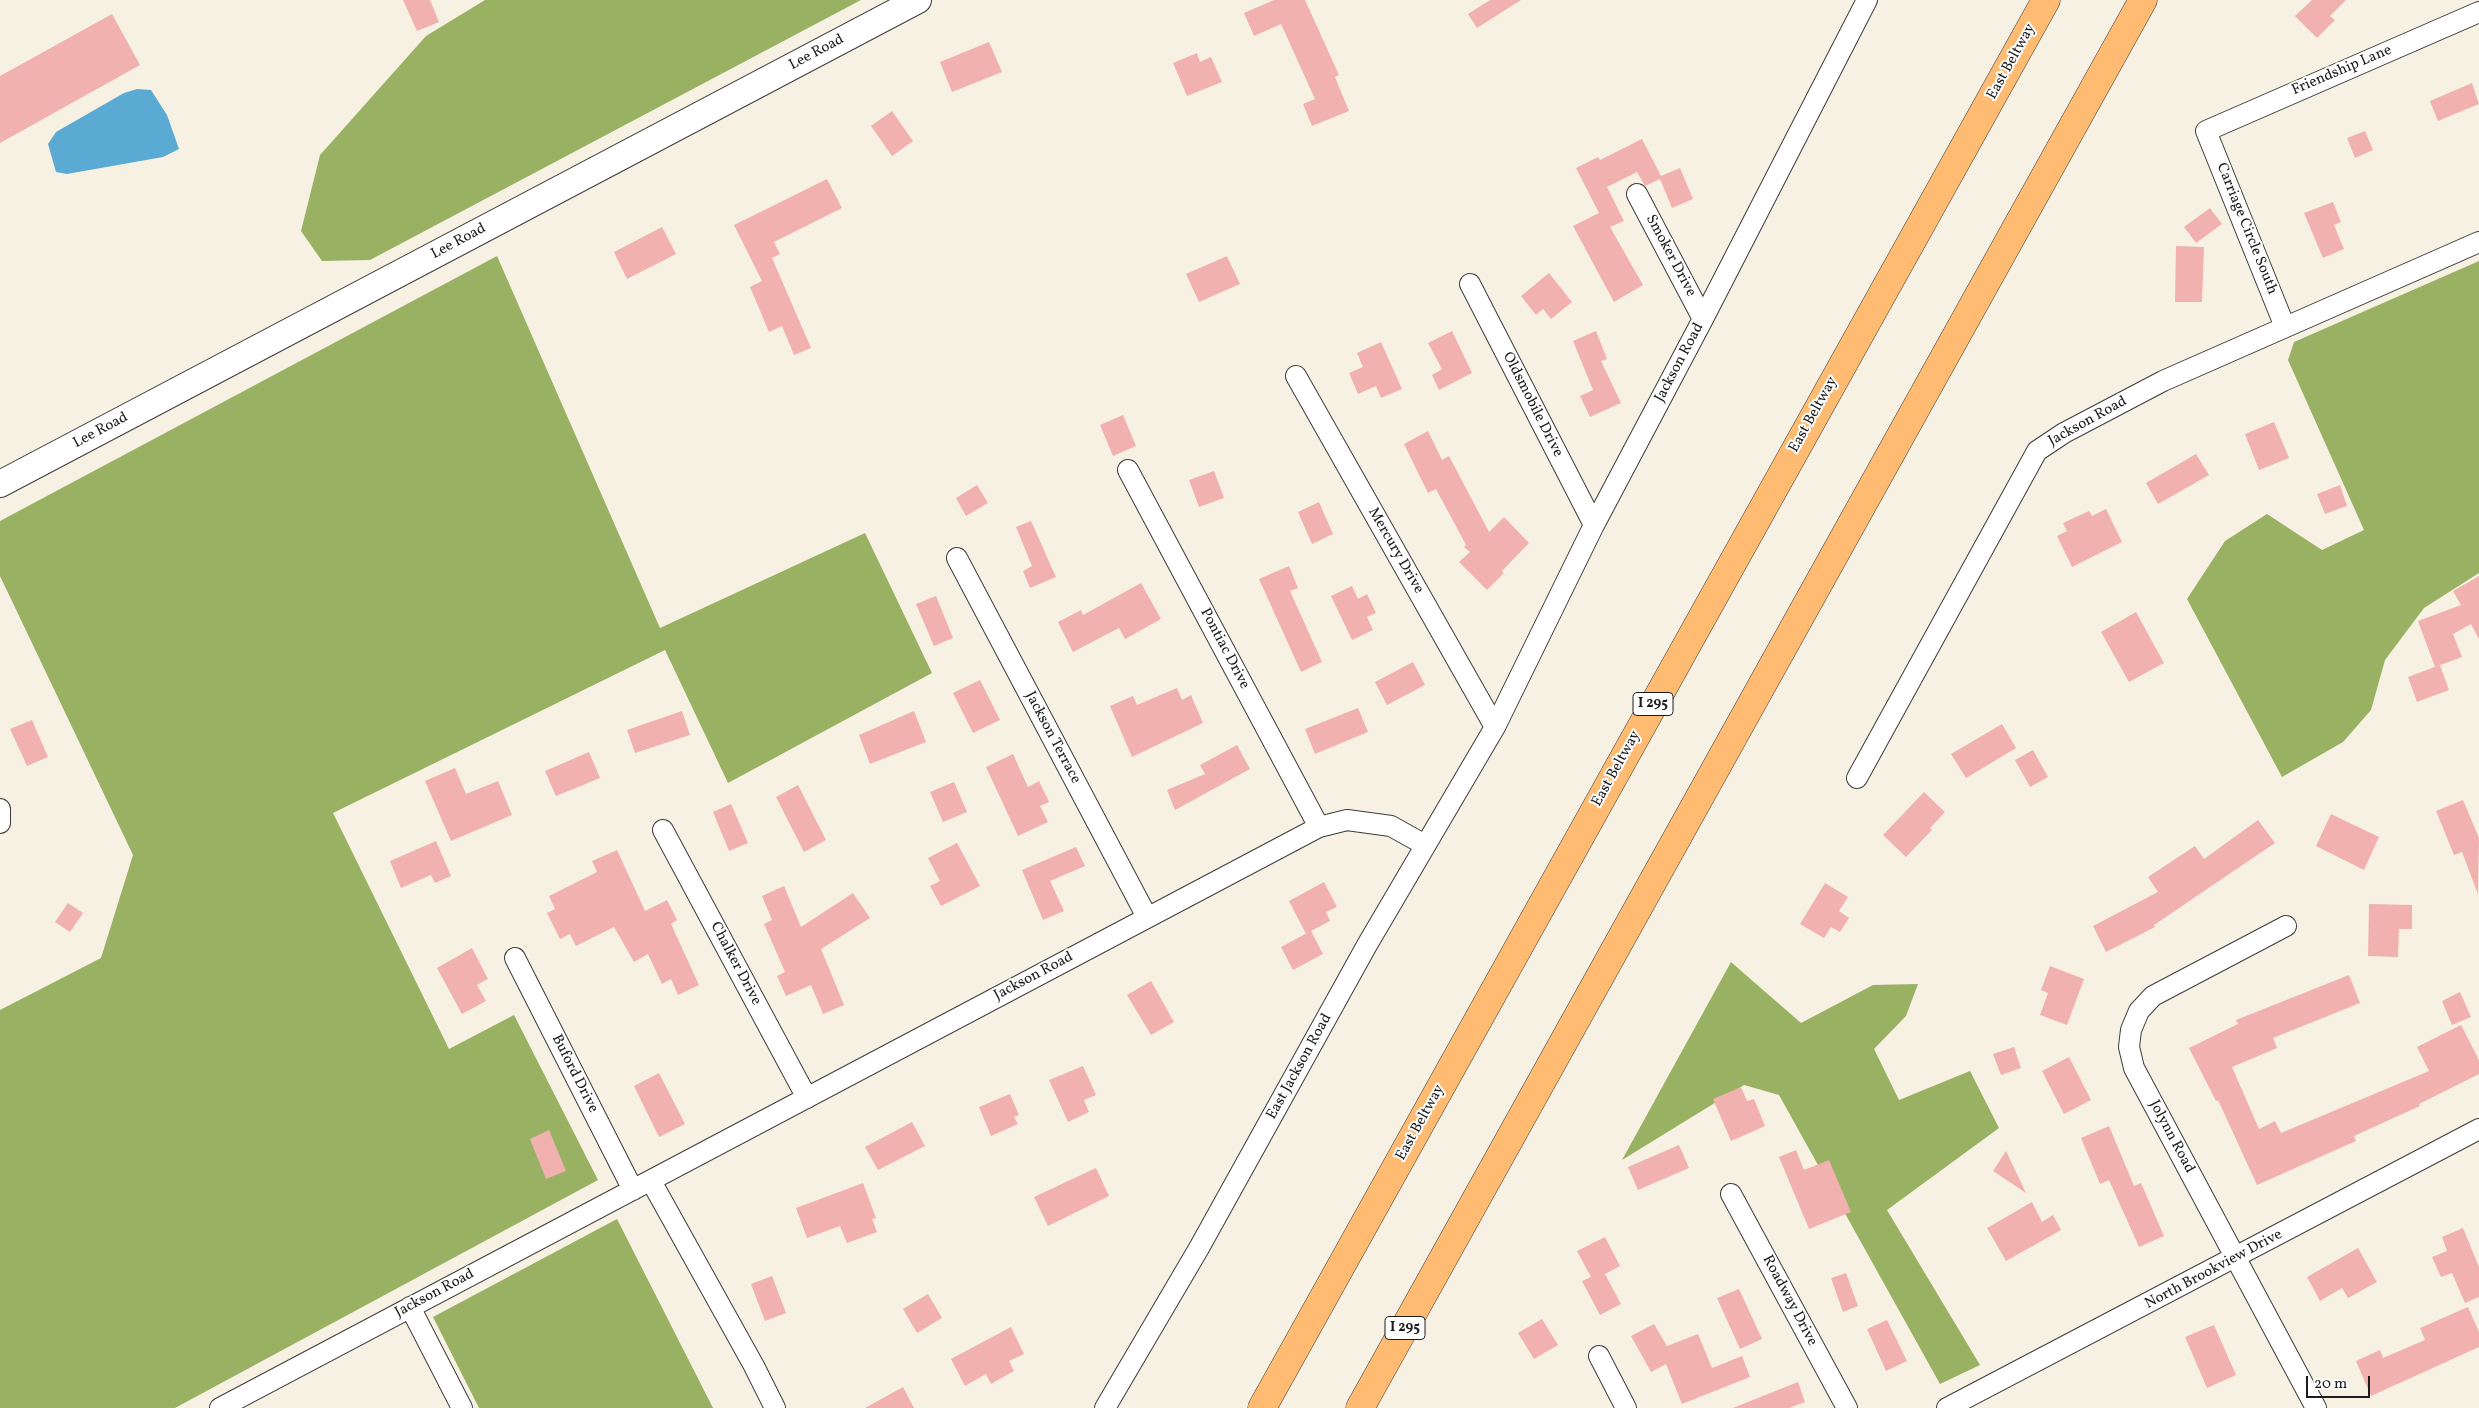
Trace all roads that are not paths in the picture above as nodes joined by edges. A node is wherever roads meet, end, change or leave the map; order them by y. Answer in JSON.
{"nodes":[{"id":1,"x":918,"y":0,"type":"edge"},
{"id":2,"x":1867,"y":0,"type":"edge"},
{"id":3,"x":2046,"y":0,"type":"edge"},
{"id":4,"x":2143,"y":0,"type":"edge"},
{"id":5,"x":2479,"y":12,"type":"edge"},
{"id":6,"x":2206,"y":131,"type":"joint"},
{"id":7,"x":1637,"y":194,"type":"dead end"},
{"id":8,"x":2479,"y":242,"type":"edge"},
{"id":9,"x":1470,"y":284,"type":"dead end"},
{"id":10,"x":1703,"y":319,"type":"junction"},
{"id":11,"x":2286,"y":327,"type":"junction"},
{"id":12,"x":1296,"y":376,"type":"dead end"},
{"id":13,"x":1128,"y":470,"type":"dead end"},
{"id":14,"x":0,"y":484,"type":"edge"},
{"id":15,"x":1594,"y":526,"type":"junction"},
{"id":16,"x":957,"y":558,"type":"dead end"},
{"id":17,"x":1495,"y":727,"type":"junction"},
{"id":18,"x":1857,"y":778,"type":"dead end"},
{"id":19,"x":0,"y":810,"type":"edge"},
{"id":20,"x":0,"y":823,"type":"edge"},
{"id":21,"x":1320,"y":827,"type":"junction"},
{"id":22,"x":663,"y":830,"type":"dead end"},
{"id":23,"x":1425,"y":845,"type":"junction"},
{"id":24,"x":1147,"y":917,"type":"junction"},
{"id":25,"x":2286,"y":926,"type":"dead end"},
{"id":26,"x":515,"y":958,"type":"dead end"},
{"id":27,"x":807,"y":1098,"type":"junction"},
{"id":28,"x":2479,"y":1129,"type":"edge"},
{"id":29,"x":651,"y":1181,"type":"junction"},
{"id":30,"x":633,"y":1190,"type":"junction"},
{"id":31,"x":1731,"y":1194,"type":"dead end"},
{"id":32,"x":2237,"y":1258,"type":"junction"},
{"id":33,"x":410,"y":1307,"type":"junction"},
{"id":34,"x":1600,"y":1356,"type":"dead end"},
{"id":35,"x":220,"y":1408,"type":"edge"},
{"id":36,"x":462,"y":1408,"type":"edge"},
{"id":37,"x":774,"y":1408,"type":"edge"},
{"id":38,"x":1105,"y":1408,"type":"edge"},
{"id":39,"x":1262,"y":1408,"type":"edge"},
{"id":40,"x":1360,"y":1408,"type":"edge"},
{"id":41,"x":1626,"y":1408,"type":"edge"},
{"id":42,"x":1847,"y":1408,"type":"edge"},
{"id":43,"x":1947,"y":1408,"type":"edge"},
{"id":44,"x":2316,"y":1408,"type":"edge"}],
"edges":[{"from":1,"to":14,"type":"street","name":"Lee Road"},
{"from":2,"to":10,"type":"street","name":"Jackson Road"},
{"from":3,"to":39,"type":"highway","name":"East Beltway","number":"I 295"},
{"from":4,"to":40,"type":"highway","number":"I 295"},
{"from":5,"to":6,"type":"street","name":"Friendship Lane"},
{"from":6,"to":11,"type":"street","name":"Carriage Circle South"},
{"from":7,"to":10,"type":"street","name":"Smoker Drive"},
{"from":8,"to":11,"type":"street","name":"Jackson Road"},
{"from":9,"to":15,"type":"street","name":"Oldsmobile Drive"},
{"from":10,"to":15,"type":"street","name":"Jackson Road"},
{"from":11,"to":18,"type":"street","name":"Jackson Road"},
{"from":12,"to":17,"type":"street","name":"Mercury Drive"},
{"from":13,"to":21,"type":"street","name":"Pontiac Drive"},
{"from":15,"to":17,"type":"street","name":"Jackson Road"},
{"from":16,"to":24,"type":"street","name":"Jackson Terrace"},
{"from":17,"to":23,"type":"street","name":"East Jackson Road"},
{"from":19,"to":20,"type":"street"},
{"from":21,"to":23,"type":"street","name":"Jackson Road"},
{"from":21,"to":24,"type":"street","name":"Jackson Road"},
{"from":22,"to":27,"type":"street","name":"Chalker Drive"},
{"from":23,"to":38,"type":"street","name":"East Jackson Road"},
{"from":24,"to":27,"type":"street","name":"Jackson Road"},
{"from":25,"to":32,"type":"street","name":"Jolynn Road"},
{"from":26,"to":30,"type":"street","name":"Buford Drive"},
{"from":27,"to":29,"type":"street","name":"Jackson Road"},
{"from":28,"to":32,"type":"street","name":"North Brookview Drive"},
{"from":29,"to":30,"type":"street","name":"Jackson Road"},
{"from":29,"to":37,"type":"street"},
{"from":30,"to":33,"type":"street","name":"Jackson Road"},
{"from":31,"to":42,"type":"street","name":"Roadway Drive"},
{"from":32,"to":43,"type":"street","name":"North Brookview Drive"},
{"from":32,"to":44,"type":"street","name":"Jolynn Road"},
{"from":33,"to":35,"type":"street","name":"Jackson Road"},
{"from":33,"to":36,"type":"street"},
{"from":34,"to":41,"type":"street"}]}
